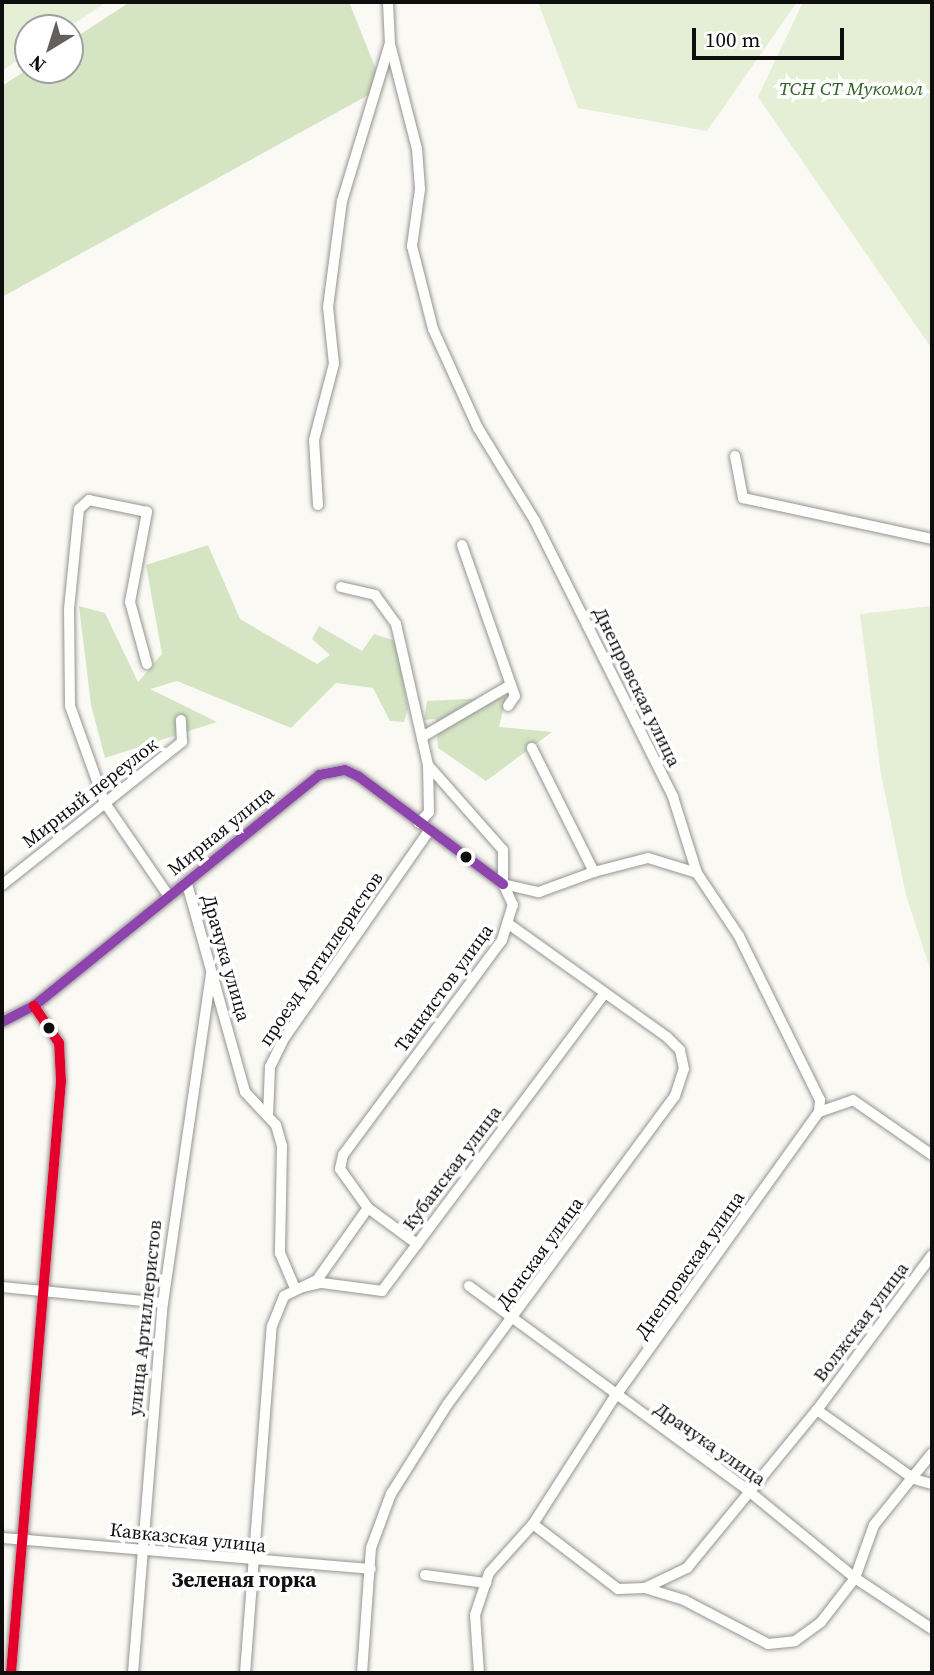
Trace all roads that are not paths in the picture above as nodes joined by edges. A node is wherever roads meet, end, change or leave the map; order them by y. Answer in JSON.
{"nodes":[{"id":1,"x":388,"y":2,"type":"edge"},
{"id":2,"x":390,"y":44,"type":"junction"},
{"id":3,"x":735,"y":456,"type":"dead end"},
{"id":4,"x":318,"y":505,"type":"dead end"},
{"id":5,"x":932,"y":539,"type":"edge"},
{"id":6,"x":462,"y":545,"type":"dead end"},
{"id":7,"x":341,"y":587,"type":"dead end"},
{"id":8,"x":147,"y":664,"type":"dead end"},
{"id":9,"x":509,"y":686,"type":"junction"},
{"id":10,"x":508,"y":706,"type":"dead end"},
{"id":11,"x":181,"y":720,"type":"dead end"},
{"id":12,"x":422,"y":737,"type":"junction"},
{"id":13,"x":532,"y":748,"type":"dead end"},
{"id":14,"x":428,"y":765,"type":"junction"},
{"id":15,"x":105,"y":803,"type":"junction"},
{"id":16,"x":419,"y":823,"type":"junction"},
{"id":17,"x":429,"y":831,"type":"junction"},
{"id":18,"x":594,"y":872,"type":"junction"},
{"id":19,"x":697,"y":873,"type":"junction"},
{"id":20,"x":187,"y":884,"type":"junction"},
{"id":21,"x":503,"y":884,"type":"junction"},
{"id":22,"x":2,"y":885,"type":"edge"},
{"id":23,"x":168,"y":895,"type":"junction"},
{"id":24,"x":510,"y":925,"type":"junction"},
{"id":25,"x":212,"y":968,"type":"junction"},
{"id":26,"x":603,"y":996,"type":"junction"},
{"id":27,"x":34,"y":1006,"type":"junction"},
{"id":28,"x":2,"y":1022,"type":"edge"},
{"id":29,"x":819,"y":1112,"type":"junction"},
{"id":30,"x":268,"y":1116,"type":"junction"},
{"id":31,"x":932,"y":1155,"type":"edge"},
{"id":32,"x":368,"y":1208,"type":"junction"},
{"id":33,"x":417,"y":1244,"type":"junction"},
{"id":34,"x":932,"y":1255,"type":"edge"},
{"id":35,"x":469,"y":1286,"type":"dead end"},
{"id":36,"x":2,"y":1287,"type":"edge"},
{"id":37,"x":295,"y":1289,"type":"junction"},
{"id":38,"x":41,"y":1290,"type":"junction"},
{"id":39,"x":163,"y":1303,"type":"junction"},
{"id":40,"x":512,"y":1321,"type":"junction"},
{"id":41,"x":614,"y":1398,"type":"junction"},
{"id":42,"x":817,"y":1410,"type":"junction"},
{"id":43,"x":932,"y":1453,"type":"edge"},
{"id":44,"x":914,"y":1479,"type":"junction"},
{"id":45,"x":932,"y":1484,"type":"edge"},
{"id":46,"x":750,"y":1492,"type":"junction"},
{"id":47,"x":533,"y":1524,"type":"junction"},
{"id":48,"x":2,"y":1538,"type":"edge"},
{"id":49,"x":19,"y":1538,"type":"junction"},
{"id":50,"x":140,"y":1552,"type":"junction"},
{"id":51,"x":254,"y":1564,"type":"junction"},
{"id":52,"x":371,"y":1569,"type":"junction"},
{"id":53,"x":425,"y":1575,"type":"dead end"},
{"id":54,"x":855,"y":1578,"type":"junction"},
{"id":55,"x":486,"y":1583,"type":"junction"},
{"id":56,"x":645,"y":1588,"type":"junction"},
{"id":57,"x":932,"y":1629,"type":"edge"},
{"id":58,"x":11,"y":1673,"type":"edge"},
{"id":59,"x":133,"y":1673,"type":"edge"},
{"id":60,"x":245,"y":1673,"type":"edge"},
{"id":61,"x":362,"y":1673,"type":"edge"},
{"id":62,"x":479,"y":1673,"type":"edge"}],
"edges":[{"from":1,"to":2,"type":"street"},
{"from":2,"to":4,"type":"street"},
{"from":2,"to":19,"type":"street","name":"Днепровская улица"},
{"from":3,"to":5,"type":"street"},
{"from":6,"to":9,"type":"street"},
{"from":7,"to":12,"type":"street"},
{"from":8,"to":15,"type":"street"},
{"from":9,"to":10,"type":"street"},
{"from":9,"to":12,"type":"street"},
{"from":11,"to":15,"type":"street","name":"Мирный переулок"},
{"from":12,"to":14,"type":"street"},
{"from":13,"to":18,"type":"street"},
{"from":14,"to":16,"type":"street"},
{"from":14,"to":21,"type":"street","name":"Танкистов улица"},
{"from":15,"to":22,"type":"street","name":"Мирный переулок"},
{"from":15,"to":23,"type":"street"},
{"from":16,"to":17,"type":"street","name":"Мирная улица"},
{"from":16,"to":20,"type":"street","name":"Мирная улица"},
{"from":17,"to":21,"type":"street","name":"Мирная улица"},
{"from":17,"to":30,"type":"street","name":"проезд Артиллеристов"},
{"from":18,"to":19,"type":"street"},
{"from":18,"to":21,"type":"street"},
{"from":19,"to":29,"type":"street","name":"Днепровская улица"},
{"from":20,"to":23,"type":"street","name":"Мирная улица"},
{"from":20,"to":25,"type":"street","name":"Драчука улица"},
{"from":21,"to":24,"type":"street","name":"Танкистов улица"},
{"from":23,"to":27,"type":"street","name":"Мирная улица"},
{"from":24,"to":26,"type":"street","name":"Донская улица"},
{"from":24,"to":32,"type":"street","name":"Танкистов улица"},
{"from":25,"to":30,"type":"street","name":"Драчука улица"},
{"from":25,"to":39,"type":"street","name":"улица Артиллеристов"},
{"from":26,"to":33,"type":"street","name":"Кубанская улица"},
{"from":26,"to":40,"type":"street","name":"Донская улица"},
{"from":27,"to":28,"type":"street","name":"Мирная улица"},
{"from":27,"to":38,"type":"street"},
{"from":29,"to":31,"type":"street"},
{"from":29,"to":41,"type":"street","name":"Днепровская улица"},
{"from":30,"to":37,"type":"street"},
{"from":32,"to":33,"type":"street"},
{"from":32,"to":37,"type":"street"},
{"from":33,"to":37,"type":"street","name":"Кубанская улица"},
{"from":34,"to":42,"type":"street","name":"Волжская улица"},
{"from":35,"to":40,"type":"street","name":"Драчука улица"},
{"from":36,"to":38,"type":"street"},
{"from":37,"to":51,"type":"street"},
{"from":38,"to":39,"type":"street"},
{"from":38,"to":49,"type":"street"},
{"from":39,"to":50,"type":"street","name":"улица Артиллеристов"},
{"from":40,"to":41,"type":"street","name":"Драчука улица"},
{"from":40,"to":52,"type":"street","name":"Донская улица"},
{"from":41,"to":46,"type":"street","name":"Драчука улица"},
{"from":41,"to":47,"type":"street","name":"Днепровская улица"},
{"from":42,"to":44,"type":"street","name":"Волжская улица"},
{"from":42,"to":46,"type":"street","name":"Волжская улица"},
{"from":43,"to":44,"type":"street"},
{"from":44,"to":45,"type":"street","name":"Волжская улица"},
{"from":44,"to":54,"type":"street"},
{"from":46,"to":54,"type":"street","name":"Драчука улица"},
{"from":46,"to":56,"type":"street","name":"Волжская улица"},
{"from":47,"to":55,"type":"street","name":"Днепровская улица"},
{"from":47,"to":56,"type":"street"},
{"from":48,"to":49,"type":"street","name":"Кавказская улица"},
{"from":49,"to":50,"type":"street","name":"Кавказская улица"},
{"from":49,"to":58,"type":"street"},
{"from":50,"to":51,"type":"street","name":"Кавказская улица"},
{"from":50,"to":59,"type":"street","name":"улица Артиллеристов"},
{"from":51,"to":52,"type":"street","name":"Кавказская улица"},
{"from":51,"to":60,"type":"street"},
{"from":52,"to":61,"type":"street","name":"Донская улица"},
{"from":53,"to":55,"type":"street"},
{"from":54,"to":56,"type":"street"},
{"from":54,"to":57,"type":"street","name":"Драчука улица"},
{"from":55,"to":62,"type":"street","name":"Днепровская улица"}]}
